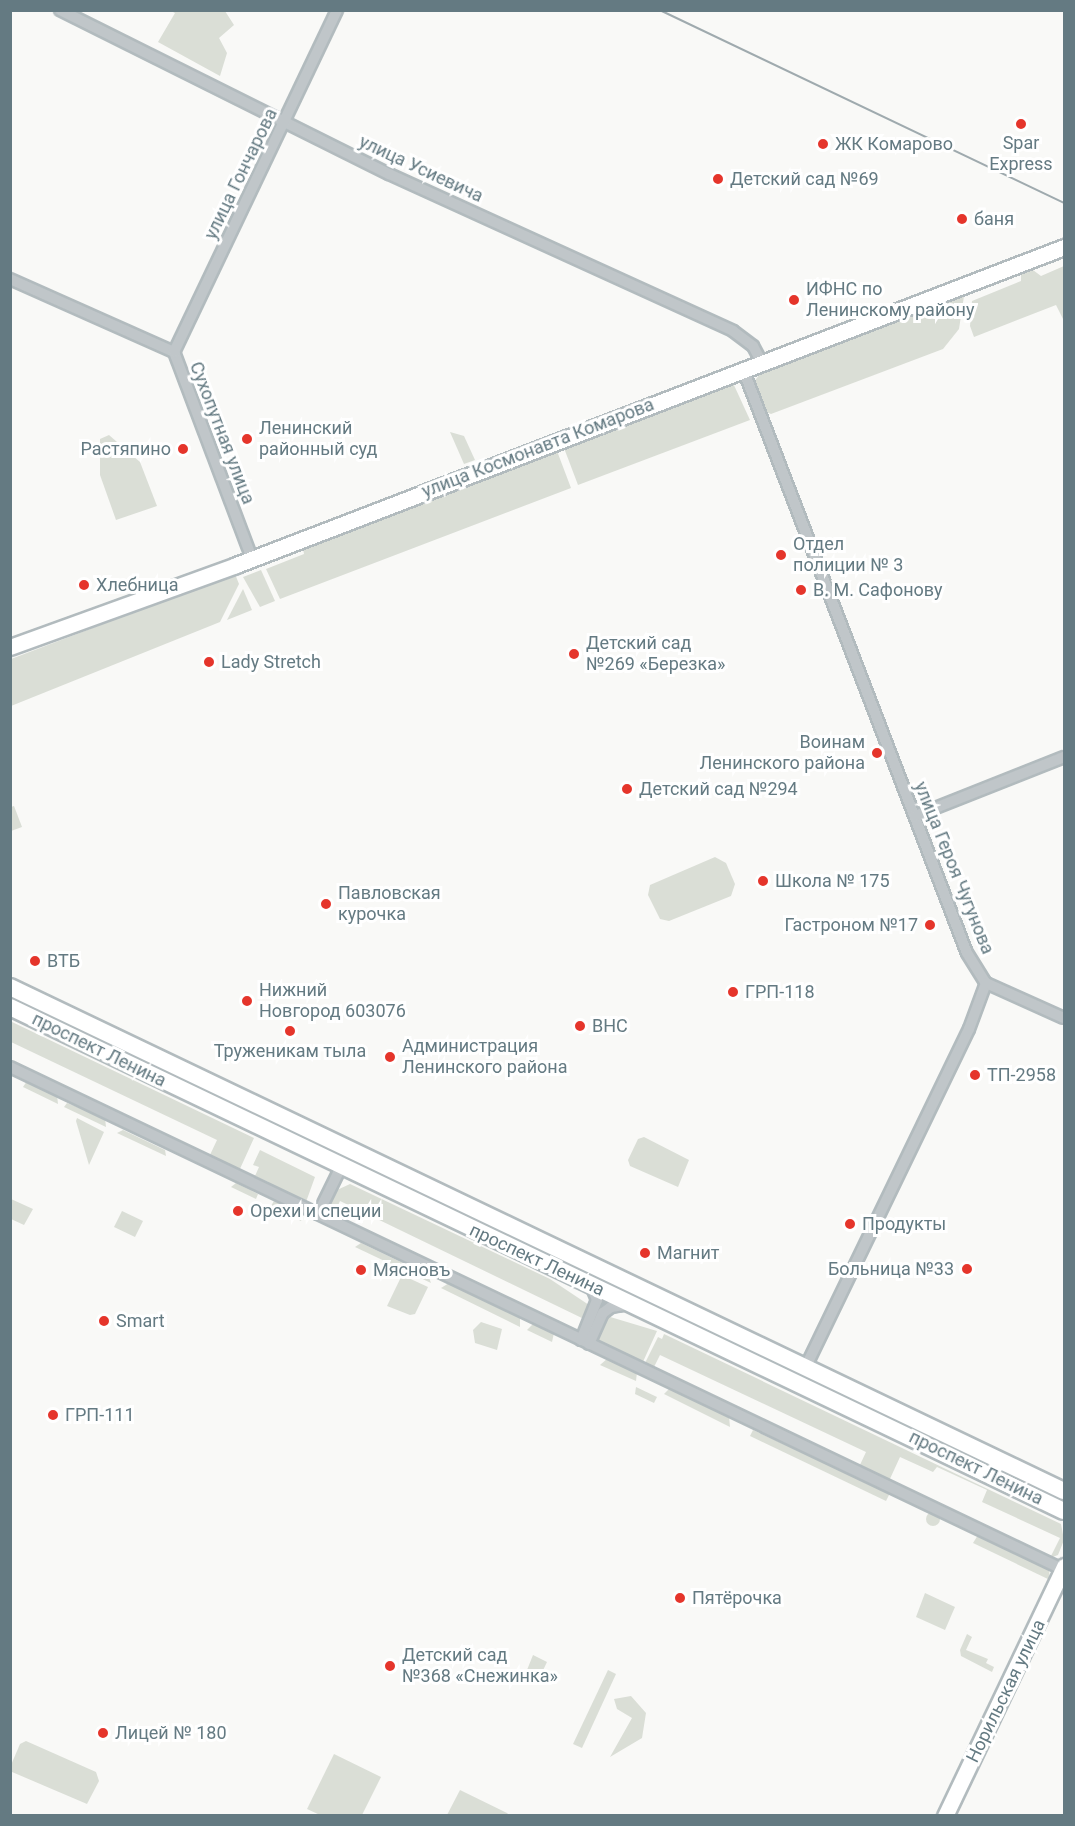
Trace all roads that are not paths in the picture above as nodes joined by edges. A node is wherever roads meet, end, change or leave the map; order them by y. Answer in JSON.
{"nodes":[{"id":1,"x":60,"y":10,"type":"edge"},
{"id":2,"x":337,"y":10,"type":"edge"},
{"id":3,"x":286,"y":121,"type":"junction"},
{"id":4,"x":1065,"y":247,"type":"edge"},
{"id":5,"x":10,"y":279,"type":"edge"},
{"id":6,"x":174,"y":352,"type":"junction"},
{"id":7,"x":761,"y":361,"type":"junction"},
{"id":8,"x":743,"y":369,"type":"junction"},
{"id":9,"x":252,"y":558,"type":"junction"},
{"id":10,"x":10,"y":647,"type":"edge"},
{"id":11,"x":1065,"y":757,"type":"edge"},
{"id":12,"x":915,"y":816,"type":"junction"},
{"id":13,"x":986,"y":983,"type":"junction"},
{"id":14,"x":10,"y":987,"type":"edge"},
{"id":15,"x":10,"y":1007,"type":"edge"},
{"id":16,"x":1065,"y":1018,"type":"edge"},
{"id":17,"x":10,"y":1067,"type":"edge"},
{"id":18,"x":341,"y":1167,"type":"junction"},
{"id":19,"x":318,"y":1214,"type":"junction"},
{"id":20,"x":591,"y":1285,"type":"junction"},
{"id":21,"x":631,"y":1304,"type":"junction"},
{"id":22,"x":585,"y":1342,"type":"junction"},
{"id":23,"x":806,"y":1366,"type":"junction"},
{"id":24,"x":1065,"y":1491,"type":"edge"},
{"id":25,"x":1065,"y":1511,"type":"edge"},
{"id":26,"x":1064,"y":1568,"type":"edge"},
{"id":27,"x":945,"y":1815,"type":"edge"}],
"edges":[{"from":1,"to":3,"type":"street","name":"улица Усиевича"},
{"from":2,"to":3,"type":"street","name":"улица Гончарова"},
{"from":3,"to":6,"type":"street","name":"улица Гончарова"},
{"from":3,"to":7,"type":"street","name":"улица Усиевича"},
{"from":4,"to":7,"type":"street","name":"улица Космонавта Комарова"},
{"from":5,"to":6,"type":"street","name":"Сухопутная улица"},
{"from":6,"to":9,"type":"street","name":"Сухопутная улица"},
{"from":7,"to":8,"type":"street","name":"улица Космонавта Комарова"},
{"from":8,"to":9,"type":"street","name":"улица Космонавта Комарова"},
{"from":8,"to":12,"type":"street","name":"улица Героя Чугунова"},
{"from":9,"to":10,"type":"street","name":"улица Космонавта Комарова"},
{"from":11,"to":12,"type":"street"},
{"from":12,"to":13,"type":"street","name":"улица Героя Чугунова"},
{"from":13,"to":16,"type":"street"},
{"from":13,"to":23,"type":"street","name":"улица Героя Чугунова"},
{"from":14,"to":23,"type":"main road","name":"проспект Ленина"},
{"from":15,"to":18,"type":"main road","name":"проспект Ленина"},
{"from":17,"to":19,"type":"street"},
{"from":18,"to":19,"type":"street"},
{"from":18,"to":20,"type":"main road","name":"проспект Ленина"},
{"from":19,"to":22,"type":"street"},
{"from":20,"to":21,"type":"main road","name":"проспект Ленина"},
{"from":20,"to":22,"type":"street"},
{"from":21,"to":22,"type":"street"},
{"from":21,"to":25,"type":"main road","name":"проспект Ленина"},
{"from":22,"to":26,"type":"street"},
{"from":23,"to":24,"type":"main road","name":"проспект Ленина"},
{"from":26,"to":27,"type":"street","name":"Норильская улица"}]}
